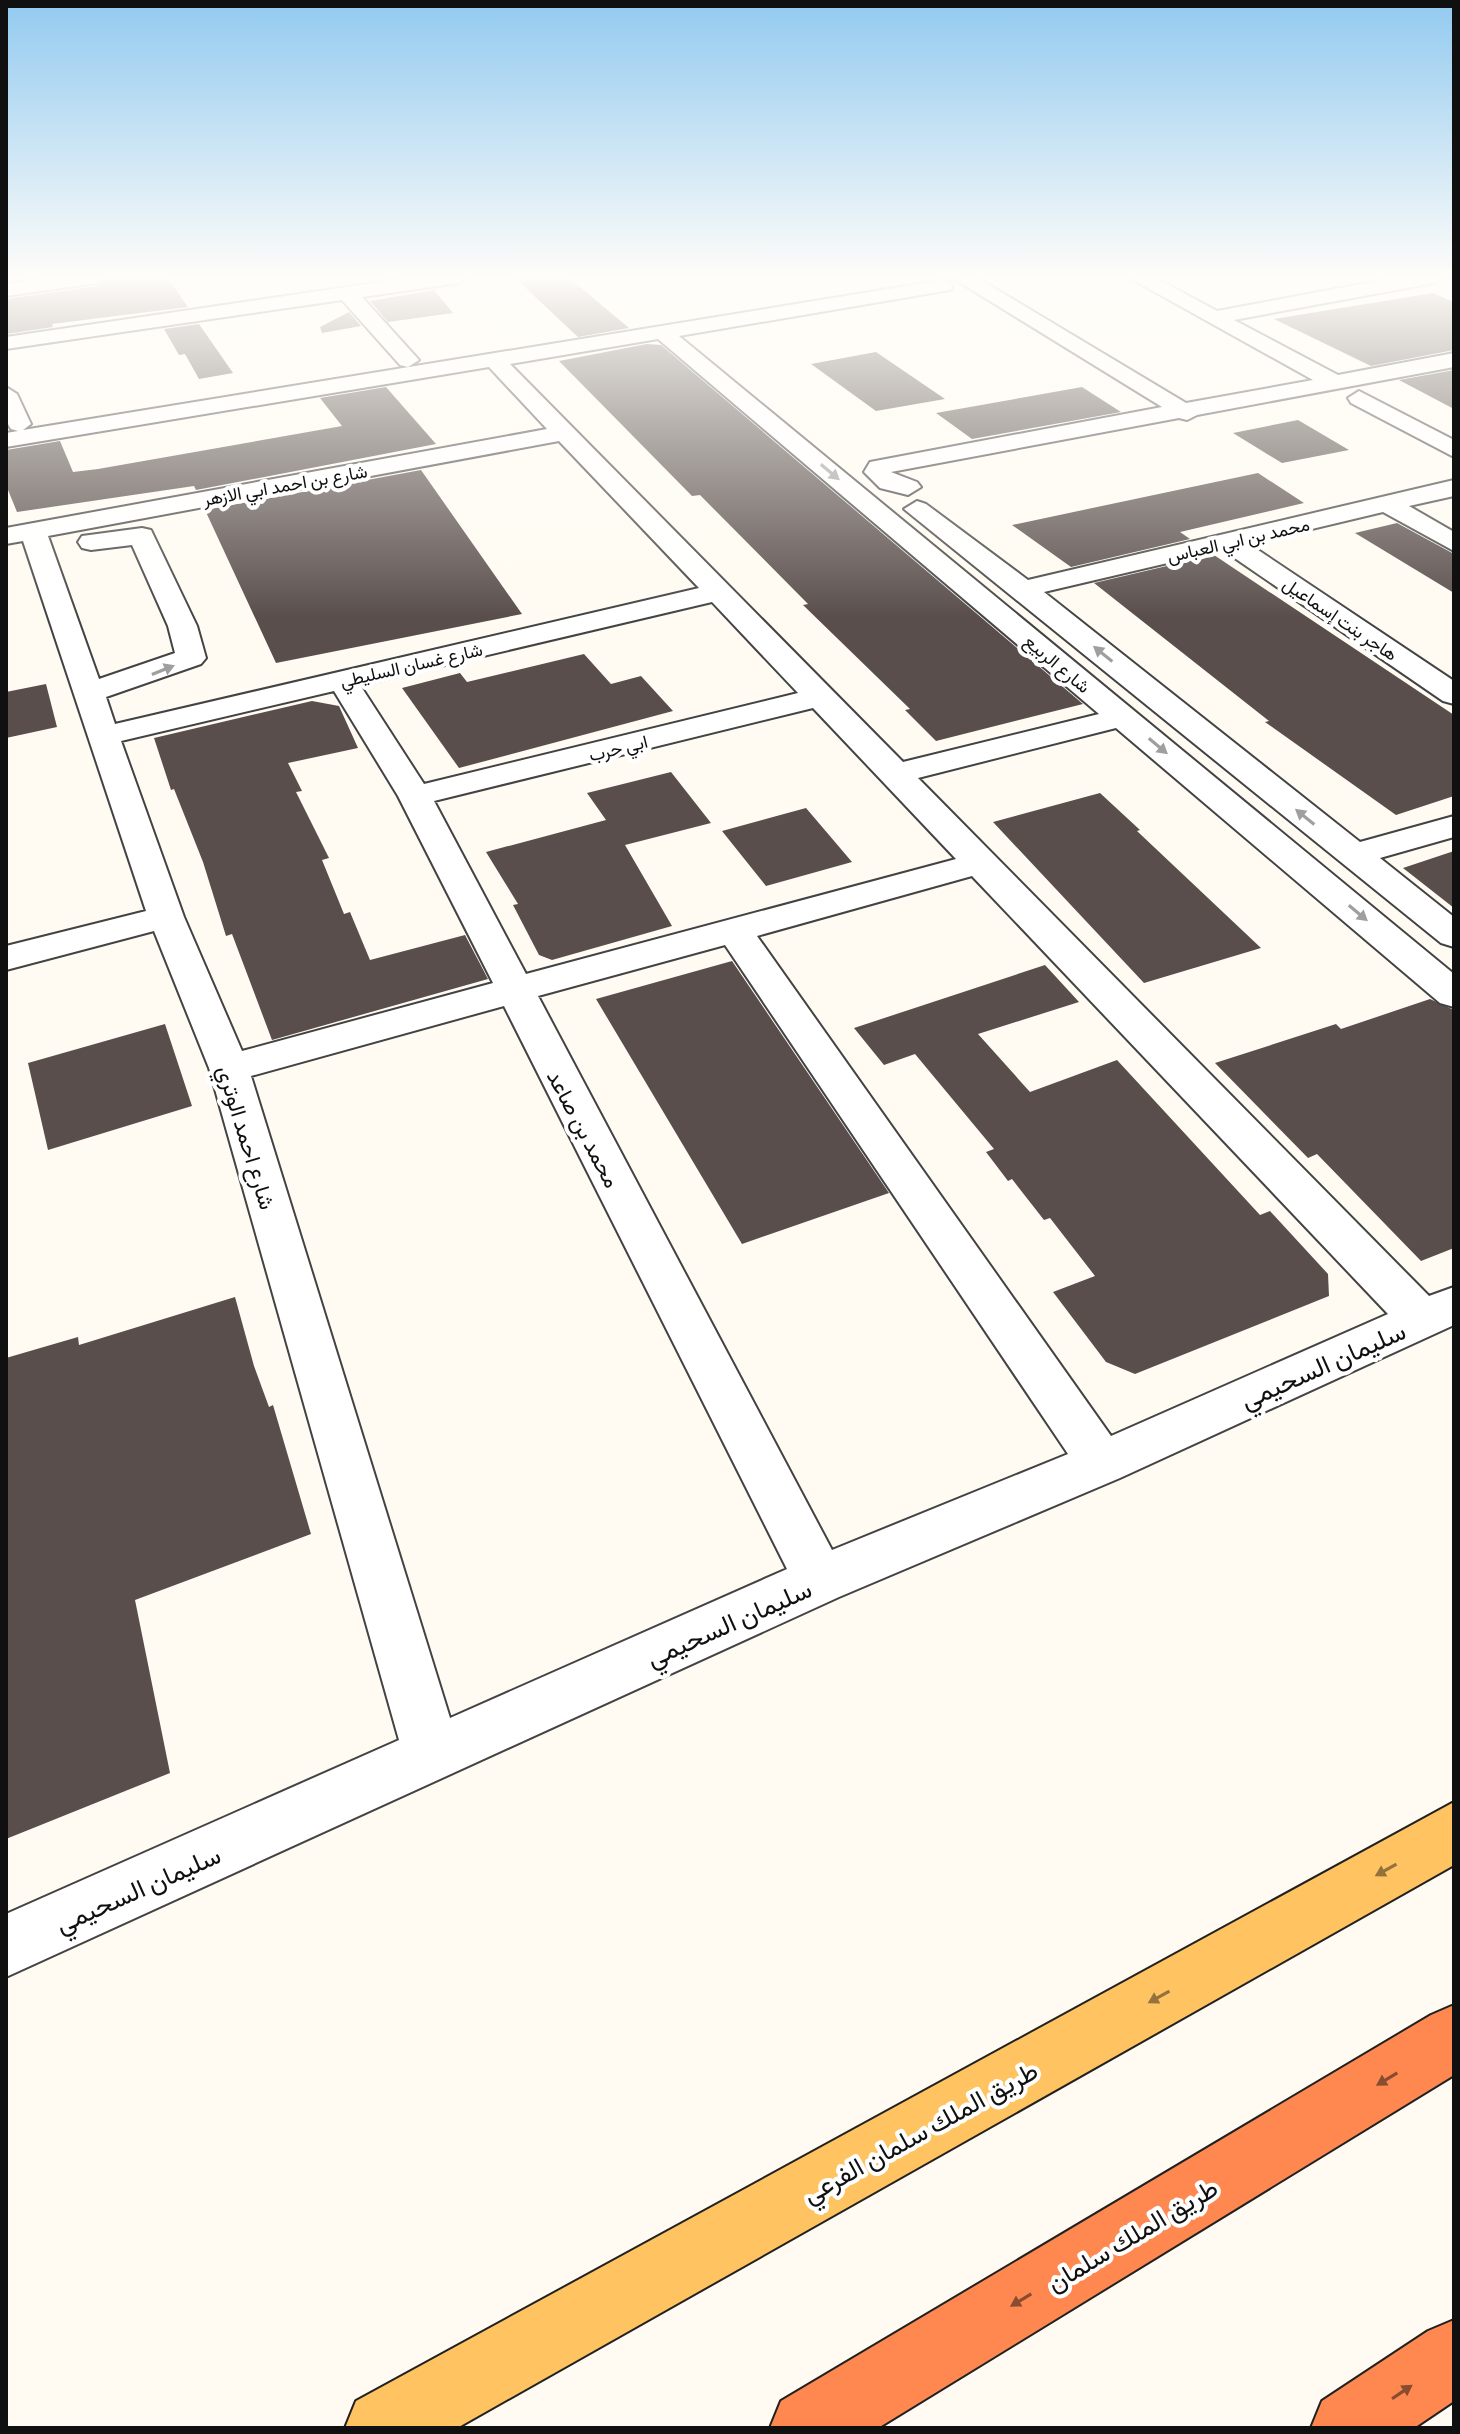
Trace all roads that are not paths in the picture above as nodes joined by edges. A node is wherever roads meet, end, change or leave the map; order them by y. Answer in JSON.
{"nodes":[{"id":1,"x":234,"y":391,"type":"edge"},
{"id":2,"x":283,"y":391,"type":"edge"},
{"id":3,"x":523,"y":391,"type":"edge"},
{"id":4,"x":732,"y":391,"type":"edge"},
{"id":5,"x":775,"y":391,"type":"edge"},
{"id":6,"x":1109,"y":391,"type":"edge"},
{"id":7,"x":1148,"y":391,"type":"edge"},
{"id":8,"x":1289,"y":391,"type":"edge"},
{"id":9,"x":1396,"y":391,"type":"edge"},
{"id":10,"x":6,"y":394,"type":"edge"},
{"id":11,"x":1359,"y":398,"type":"junction"},
{"id":12,"x":1180,"y":408,"type":"junction"},
{"id":13,"x":1145,"y":415,"type":"junction"},
{"id":14,"x":10,"y":430,"type":"edge"},
{"id":15,"x":564,"y":433,"type":"junction"},
{"id":16,"x":1454,"y":450,"type":"edge"},
{"id":17,"x":1032,"y":463,"type":"dead end"},
{"id":18,"x":939,"y":481,"type":"dead end"},
{"id":19,"x":893,"y":482,"type":"junction"},
{"id":20,"x":1454,"y":488,"type":"edge"},
{"id":21,"x":1387,"y":504,"type":"junction"},
{"id":22,"x":26,"y":538,"type":"edge"},
{"id":23,"x":1227,"y":541,"type":"junction"},
{"id":24,"x":1454,"y":543,"type":"edge"},
{"id":25,"x":1023,"y":589,"type":"junction"},
{"id":26,"x":719,"y":592,"type":"junction"},
{"id":27,"x":342,"y":680,"type":"junction"},
{"id":28,"x":89,"y":693,"type":"junction"},
{"id":29,"x":1454,"y":695,"type":"edge"},
{"id":30,"x":821,"y":697,"type":"junction"},
{"id":31,"x":1123,"y":717,"type":"junction"},
{"id":32,"x":104,"y":736,"type":"junction"},
{"id":33,"x":895,"y":774,"type":"junction"},
{"id":34,"x":415,"y":796,"type":"junction"},
{"id":35,"x":1454,"y":826,"type":"edge"},
{"id":36,"x":1353,"y":855,"type":"junction"},
{"id":37,"x":982,"y":863,"type":"junction"},
{"id":38,"x":166,"y":917,"type":"junction"},
{"id":39,"x":735,"y":932,"type":"junction"},
{"id":40,"x":1454,"y":935,"type":"edge"},
{"id":41,"x":6,"y":958,"type":"edge"},
{"id":42,"x":513,"y":990,"type":"junction"},
{"id":43,"x":1454,"y":994,"type":"edge"},
{"id":44,"x":229,"y":1068,"type":"junction"},
{"id":45,"x":1437,"y":1312,"type":"edge"},
{"id":46,"x":1102,"y":1463,"type":"junction"},
{"id":47,"x":820,"y":1580,"type":"junction"},
{"id":48,"x":432,"y":1754,"type":"junction"},
{"id":49,"x":1454,"y":1832,"type":"edge"},
{"id":50,"x":6,"y":1946,"type":"edge"},
{"id":51,"x":1454,"y":2038,"type":"edge"},
{"id":52,"x":937,"y":2120,"type":"junction"},
{"id":53,"x":1454,"y":2357,"type":"edge"},
{"id":54,"x":383,"y":2428,"type":"edge"},
{"id":55,"x":442,"y":2428,"type":"edge"},
{"id":56,"x":808,"y":2428,"type":"edge"},
{"id":57,"x":1349,"y":2428,"type":"edge"}],
"edges":[{"from":1,"to":14,"type":"street"},
{"from":2,"to":14,"type":"street"},
{"from":3,"to":15,"type":"street"},
{"from":4,"to":31,"type":"street","name":"شارع الربيع","one_way":true},
{"from":5,"to":19,"type":"street","name":"شارع الربيع"},
{"from":6,"to":13,"type":"street"},
{"from":7,"to":12,"type":"street"},
{"from":8,"to":12,"type":"street"},
{"from":9,"to":11,"type":"street"},
{"from":10,"to":14,"type":"street"},
{"from":11,"to":16,"type":"street"},
{"from":11,"to":17,"type":"street"},
{"from":12,"to":13,"type":"street"},
{"from":13,"to":19,"type":"street"},
{"from":15,"to":22,"type":"street","name":"شارع بن احمد ابي الازهر"},
{"from":15,"to":26,"type":"street"},
{"from":18,"to":19,"type":"street"},
{"from":19,"to":25,"type":"street","name":"شارع الربيع"},
{"from":20,"to":21,"type":"street","name":"محمد بن ابي العباس"},
{"from":21,"to":23,"type":"street","name":"محمد بن ابي العباس"},
{"from":21,"to":24,"type":"street"},
{"from":22,"to":28,"type":"street","name":"شارع احمد الوتري"},
{"from":28,"to":22,"type":"street","one_way":true},
{"from":23,"to":25,"type":"street","name":"محمد بن ابي العباس"},
{"from":23,"to":29,"type":"street","name":"هاجر بنت إسماعيل"},
{"from":36,"to":25,"type":"street","name":"شارع الربيع","one_way":true},
{"from":26,"to":27,"type":"street","name":"شارع غسان السليطي"},
{"from":26,"to":30,"type":"street"},
{"from":27,"to":32,"type":"street","name":"شارع غسان السليطي"},
{"from":27,"to":34,"type":"street","name":"محمد بن صاعد"},
{"from":28,"to":32,"type":"street","name":"شارع احمد الوتري"},
{"from":30,"to":33,"type":"street"},
{"from":30,"to":34,"type":"street","name":"ابي حرب"},
{"from":31,"to":33,"type":"street"},
{"from":31,"to":43,"type":"street","name":"شارع الربيع","one_way":true},
{"from":32,"to":38,"type":"street","name":"شارع احمد الوتري"},
{"from":33,"to":37,"type":"street"},
{"from":34,"to":42,"type":"street","name":"محمد بن صاعد"},
{"from":35,"to":36,"type":"street"},
{"from":36,"to":40,"type":"street","name":"شارع الربيع"},
{"from":37,"to":39,"type":"street"},
{"from":37,"to":45,"type":"street"},
{"from":38,"to":41,"type":"street"},
{"from":38,"to":44,"type":"street","name":"شارع احمد الوتري"},
{"from":39,"to":42,"type":"street"},
{"from":39,"to":46,"type":"street"},
{"from":42,"to":44,"type":"street"},
{"from":42,"to":47,"type":"street","name":"محمد بن صاعد"},
{"from":44,"to":48,"type":"street","name":"شارع احمد الوتري"},
{"from":45,"to":46,"type":"street","name":"سليمان السحيمي"},
{"from":46,"to":47,"type":"street","name":"سليمان السحيمي"},
{"from":47,"to":48,"type":"street","name":"سليمان السحيمي"},
{"from":48,"to":50,"type":"street","name":"سليمان السحيمي"},
{"from":49,"to":52,"type":"main road","name":"طريق الملك سلمان الفرعي","one_way":true},
{"from":51,"to":56,"type":"highway","name":"طريق الملك سلمان","one_way":true},
{"from":52,"to":54,"type":"main road","name":"طريق الملك سلمان الفرعي"},
{"from":52,"to":55,"type":"main road"},
{"from":57,"to":53,"type":"highway","one_way":true}]}
